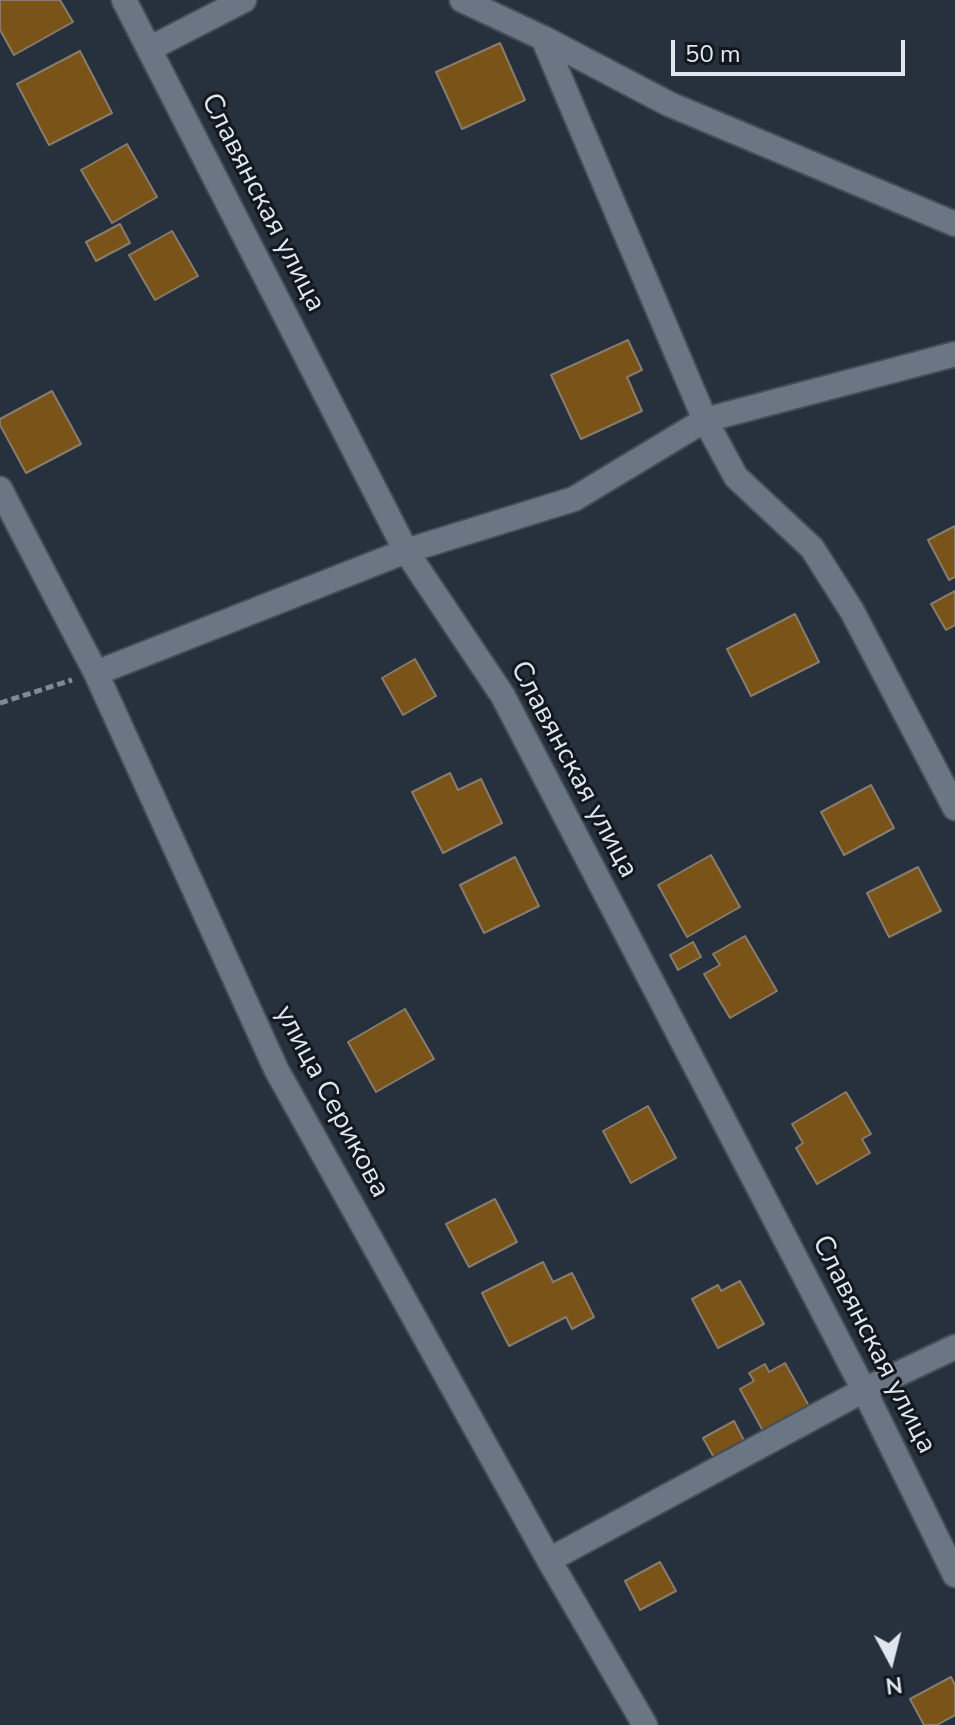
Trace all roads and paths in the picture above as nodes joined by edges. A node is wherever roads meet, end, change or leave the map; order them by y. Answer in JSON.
{"nodes":[{"id":1,"x":124,"y":0,"type":"edge"},
{"id":2,"x":244,"y":0,"type":"edge"},
{"id":3,"x":462,"y":0,"type":"edge"},
{"id":4,"x":543,"y":38,"type":"junction"},
{"id":5,"x":149,"y":49,"type":"junction"},
{"id":6,"x":955,"y":224,"type":"edge"},
{"id":7,"x":955,"y":354,"type":"edge"},
{"id":8,"x":705,"y":420,"type":"junction"},
{"id":9,"x":0,"y":489,"type":"edge"},
{"id":10,"x":406,"y":551,"type":"junction"},
{"id":11,"x":96,"y":673,"type":"junction"},
{"id":12,"x":0,"y":703,"type":"edge"},
{"id":13,"x":955,"y":808,"type":"edge"},
{"id":14,"x":955,"y":1347,"type":"edge"},
{"id":15,"x":864,"y":1390,"type":"junction"},
{"id":16,"x":549,"y":1560,"type":"junction"},
{"id":17,"x":955,"y":1575,"type":"edge"},
{"id":18,"x":645,"y":1725,"type":"edge"}],
"edges":[{"from":1,"to":5,"type":"street","name":"Славянская улица"},
{"from":2,"to":5,"type":"street"},
{"from":3,"to":4,"type":"street"},
{"from":4,"to":6,"type":"street"},
{"from":4,"to":8,"type":"street"},
{"from":5,"to":10,"type":"street","name":"Славянская улица"},
{"from":7,"to":8,"type":"street"},
{"from":8,"to":10,"type":"street"},
{"from":8,"to":13,"type":"street"},
{"from":9,"to":11,"type":"street","name":"улица Серикова"},
{"from":10,"to":11,"type":"street"},
{"from":10,"to":15,"type":"street","name":"Славянская улица"},
{"from":11,"to":12,"type":"path"},
{"from":11,"to":16,"type":"street","name":"улица Серикова"},
{"from":14,"to":15,"type":"street"},
{"from":15,"to":16,"type":"street"},
{"from":15,"to":17,"type":"street","name":"Славянская улица"},
{"from":16,"to":18,"type":"street","name":"улица Серикова"}]}
